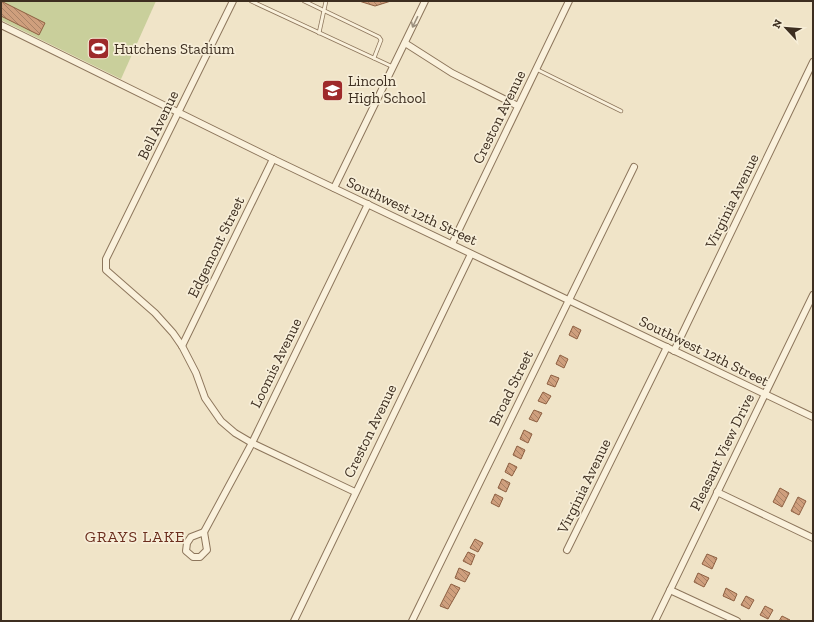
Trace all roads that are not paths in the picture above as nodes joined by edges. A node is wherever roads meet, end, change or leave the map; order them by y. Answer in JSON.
{"nodes":[{"id":1,"x":233,"y":1,"type":"edge"},
{"id":2,"x":253,"y":1,"type":"edge"},
{"id":3,"x":304,"y":1,"type":"edge"},
{"id":4,"x":326,"y":1,"type":"edge"},
{"id":5,"x":425,"y":1,"type":"edge"},
{"id":6,"x":569,"y":1,"type":"edge"},
{"id":7,"x":324,"y":11,"type":"junction"},
{"id":8,"x":1,"y":25,"type":"edge"},
{"id":9,"x":319,"y":32,"type":"junction"},
{"id":10,"x":404,"y":43,"type":"junction"},
{"id":11,"x":374,"y":58,"type":"junction"},
{"id":12,"x":813,"y":62,"type":"edge"},
{"id":13,"x":393,"y":67,"type":"junction"},
{"id":14,"x":536,"y":69,"type":"junction"},
{"id":15,"x":518,"y":106,"type":"junction"},
{"id":16,"x":621,"y":111,"type":"dead end"},
{"id":17,"x":178,"y":113,"type":"junction"},
{"id":18,"x":272,"y":159,"type":"junction"},
{"id":19,"x":634,"y":167,"type":"dead end"},
{"id":20,"x":334,"y":188,"type":"junction"},
{"id":21,"x":368,"y":204,"type":"junction"},
{"id":22,"x":452,"y":244,"type":"junction"},
{"id":23,"x":471,"y":254,"type":"junction"},
{"id":24,"x":813,"y":295,"type":"edge"},
{"id":25,"x":568,"y":300,"type":"junction"},
{"id":26,"x":182,"y":346,"type":"junction"},
{"id":27,"x":667,"y":347,"type":"junction"},
{"id":28,"x":674,"y":351,"type":"junction"},
{"id":29,"x":765,"y":394,"type":"junction"},
{"id":30,"x":813,"y":417,"type":"edge"},
{"id":31,"x":252,"y":443,"type":"junction"},
{"id":32,"x":355,"y":492,"type":"junction"},
{"id":33,"x":717,"y":492,"type":"junction"},
{"id":34,"x":204,"y":532,"type":"dead end"},
{"id":35,"x":813,"y":538,"type":"edge"},
{"id":36,"x":567,"y":550,"type":"dead end"},
{"id":37,"x":670,"y":590,"type":"junction"},
{"id":38,"x":294,"y":621,"type":"edge"},
{"id":39,"x":412,"y":621,"type":"edge"},
{"id":40,"x":655,"y":621,"type":"edge"},
{"id":41,"x":737,"y":621,"type":"edge"}],
"edges":[{"from":1,"to":17,"type":"street","name":"Bell Avenue"},
{"from":2,"to":9,"type":"lane"},
{"from":3,"to":7,"type":"lane"},
{"from":4,"to":7,"type":"lane"},
{"from":5,"to":10,"type":"street","one_way":true},
{"from":6,"to":14,"type":"street","name":"Creston Avenue"},
{"from":7,"to":9,"type":"lane"},
{"from":7,"to":11,"type":"lane"},
{"from":8,"to":17,"type":"street","name":"Southwest 12th Street"},
{"from":9,"to":11,"type":"lane"},
{"from":10,"to":13,"type":"street"},
{"from":10,"to":15,"type":"street"},
{"from":11,"to":13,"type":"lane"},
{"from":12,"to":28,"type":"street","name":"Virginia Avenue"},
{"from":13,"to":20,"type":"street"},
{"from":14,"to":15,"type":"street","name":"Creston Avenue"},
{"from":14,"to":16,"type":"lane"},
{"from":15,"to":22,"type":"street","name":"Creston Avenue"},
{"from":17,"to":18,"type":"street","name":"Southwest 12th Street"},
{"from":17,"to":26,"type":"street","name":"Bell Avenue"},
{"from":18,"to":20,"type":"street","name":"Southwest 12th Street"},
{"from":18,"to":26,"type":"street","name":"Edgemont Street"},
{"from":19,"to":25,"type":"street","name":"Broad Street"},
{"from":20,"to":21,"type":"street","name":"Southwest 12th Street"},
{"from":21,"to":22,"type":"street","name":"Southwest 12th Street"},
{"from":21,"to":31,"type":"street","name":"Loomis Avenue"},
{"from":22,"to":23,"type":"street","name":"Southwest 12th Street"},
{"from":23,"to":25,"type":"street","name":"Southwest 12th Street"},
{"from":23,"to":32,"type":"street","name":"Creston Avenue"},
{"from":24,"to":29,"type":"street","name":"Pleasant View Drive"},
{"from":25,"to":27,"type":"street","name":"Southwest 12th Street"},
{"from":25,"to":39,"type":"street","name":"Broad Street"},
{"from":26,"to":31,"type":"street"},
{"from":27,"to":28,"type":"street","name":"Southwest 12th Street"},
{"from":27,"to":36,"type":"street","name":"Virginia Avenue"},
{"from":28,"to":29,"type":"street","name":"Southwest 12th Street"},
{"from":29,"to":30,"type":"street","name":"Southwest 12th Street"},
{"from":29,"to":33,"type":"street","name":"Pleasant View Drive"},
{"from":31,"to":32,"type":"street"},
{"from":31,"to":34,"type":"street","name":"Loomis Avenue"},
{"from":32,"to":38,"type":"street","name":"Creston Avenue"},
{"from":33,"to":35,"type":"street"},
{"from":33,"to":37,"type":"street","name":"Pleasant View Drive"},
{"from":37,"to":40,"type":"street","name":"Pleasant View Drive"},
{"from":37,"to":41,"type":"street"}]}
